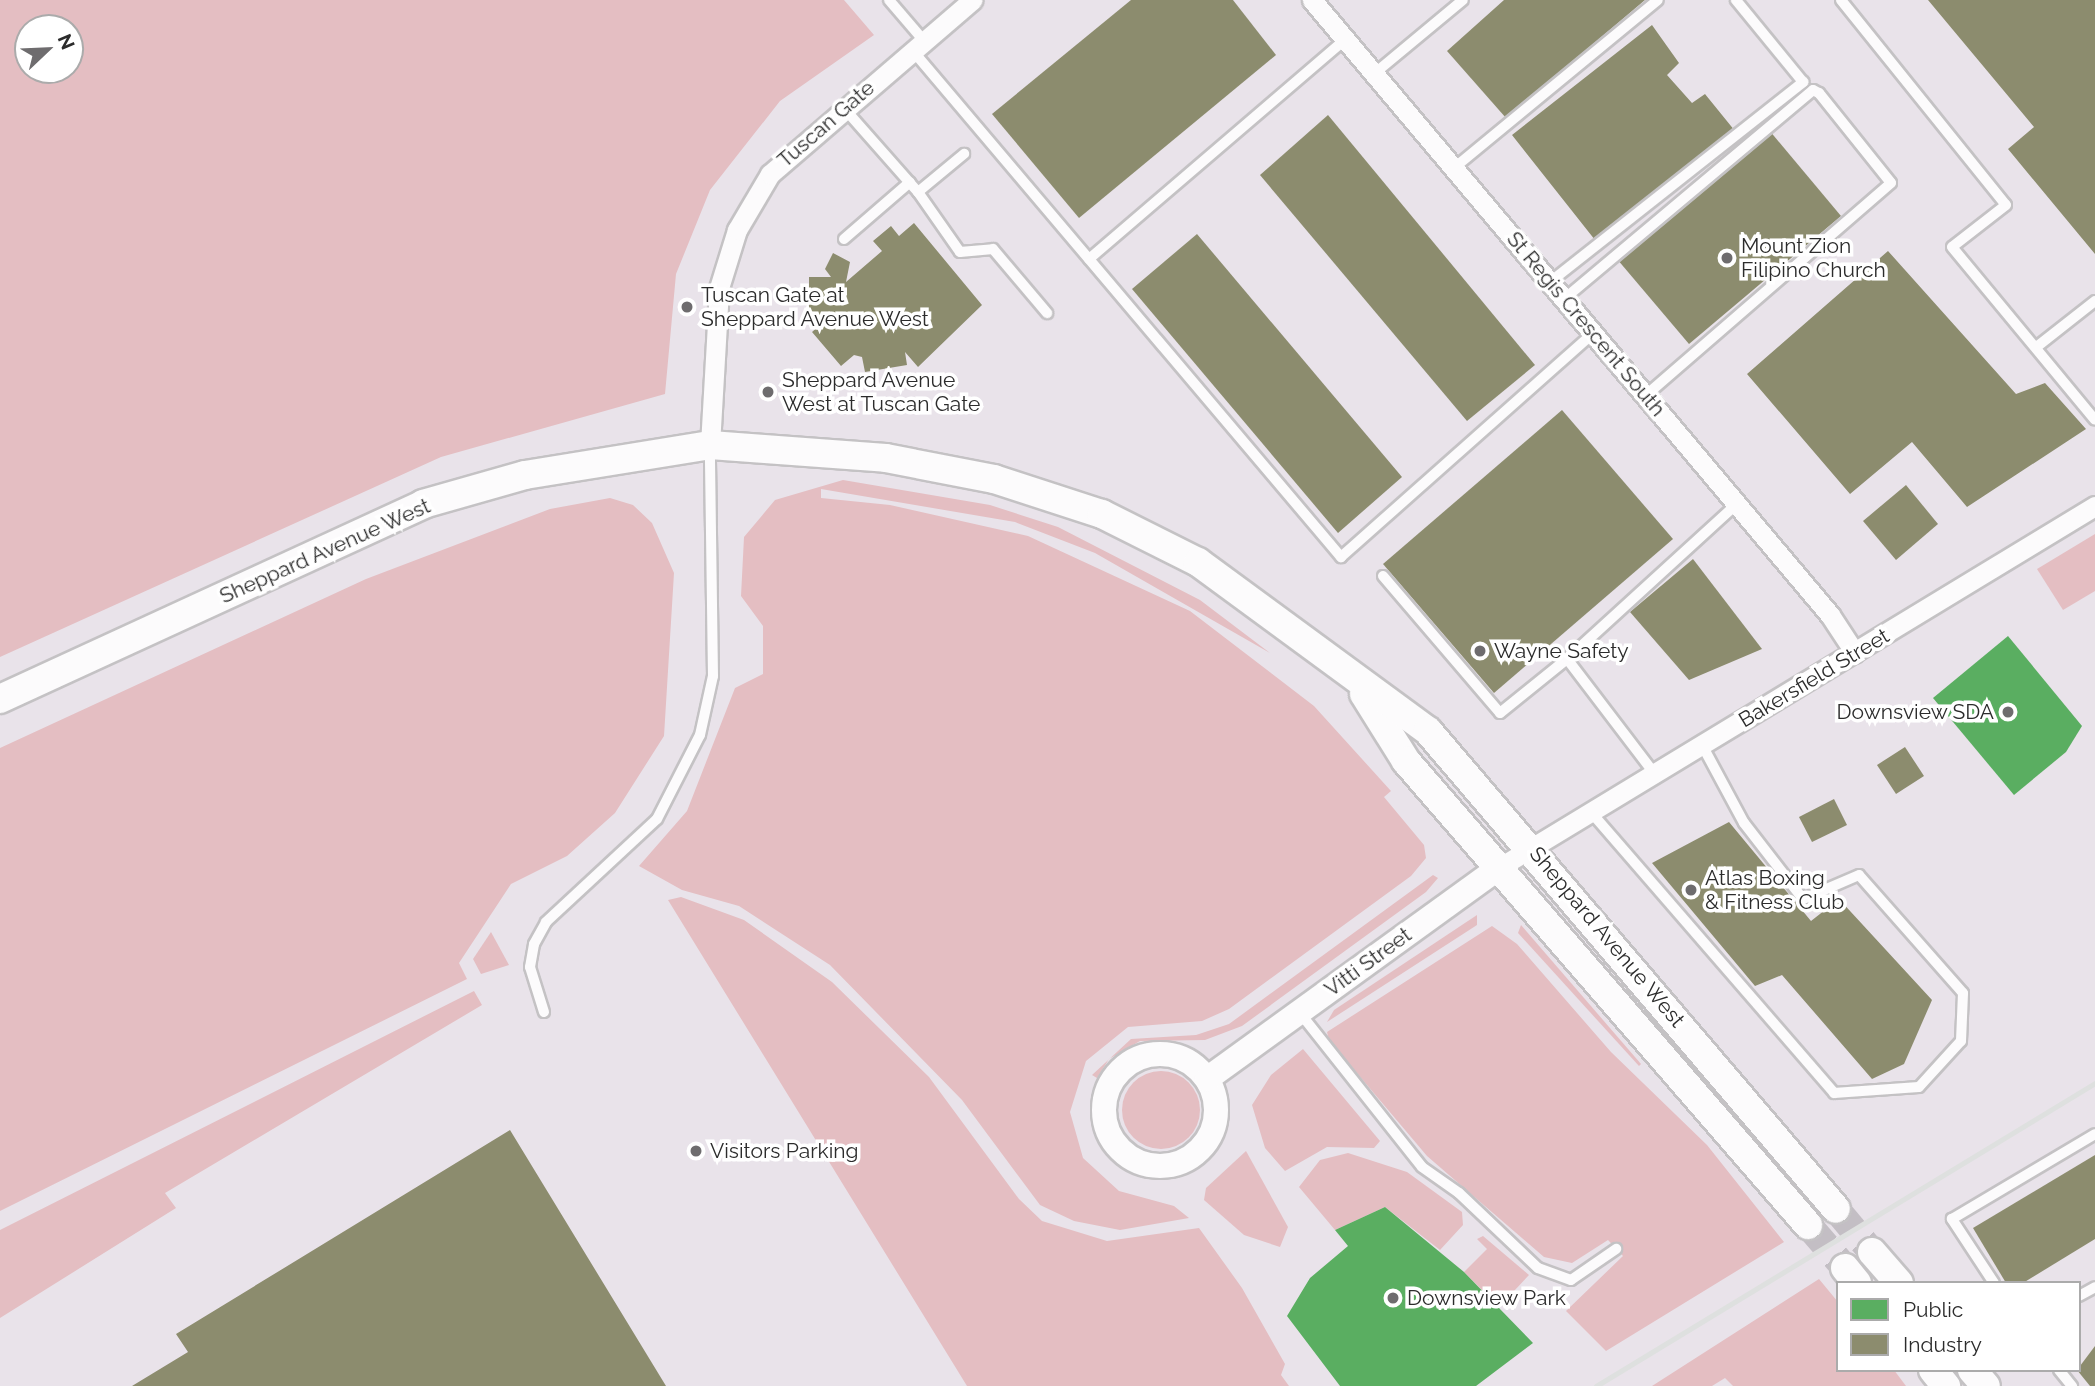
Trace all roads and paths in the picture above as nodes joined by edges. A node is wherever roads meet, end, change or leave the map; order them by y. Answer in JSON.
{"nodes":[{"id":1,"x":889,"y":0,"type":"edge"},
{"id":2,"x":972,"y":0,"type":"edge"},
{"id":3,"x":1312,"y":0,"type":"edge"},
{"id":4,"x":1463,"y":0,"type":"edge"},
{"id":5,"x":1658,"y":0,"type":"edge"},
{"id":6,"x":1736,"y":0,"type":"edge"},
{"id":7,"x":1841,"y":0,"type":"edge"},
{"id":8,"x":1347,"y":39,"type":"junction"},
{"id":9,"x":918,"y":46,"type":"junction"},
{"id":10,"x":1376,"y":73,"type":"junction"},
{"id":11,"x":842,"y":106,"type":"junction"},
{"id":12,"x":964,"y":155,"type":"dead end"},
{"id":13,"x":1454,"y":168,"type":"junction"},
{"id":14,"x":910,"y":183,"type":"junction"},
{"id":15,"x":918,"y":192,"type":"junction"},
{"id":16,"x":844,"y":239,"type":"dead end"},
{"id":17,"x":1089,"y":259,"type":"junction"},
{"id":18,"x":1550,"y":282,"type":"junction"},
{"id":19,"x":1564,"y":299,"type":"junction"},
{"id":20,"x":2095,"y":301,"type":"edge"},
{"id":21,"x":1047,"y":313,"type":"dead end"},
{"id":22,"x":1592,"y":333,"type":"junction"},
{"id":23,"x":2039,"y":345,"type":"junction"},
{"id":24,"x":1646,"y":395,"type":"junction"},
{"id":25,"x":2095,"y":420,"type":"edge"},
{"id":26,"x":710,"y":444,"type":"junction"},
{"id":27,"x":1737,"y":503,"type":"junction"},
{"id":28,"x":2095,"y":506,"type":"edge"},
{"id":29,"x":1383,"y":576,"type":"dead end"},
{"id":30,"x":1854,"y":653,"type":"junction"},
{"id":31,"x":1567,"y":659,"type":"junction"},
{"id":32,"x":1359,"y":687,"type":"junction"},
{"id":33,"x":0,"y":699,"type":"edge"},
{"id":34,"x":1702,"y":745,"type":"junction"},
{"id":35,"x":1654,"y":773,"type":"junction"},
{"id":36,"x":1590,"y":811,"type":"junction"},
{"id":37,"x":1531,"y":846,"type":"junction"},
{"id":38,"x":1500,"y":867,"type":"junction"},
{"id":39,"x":544,"y":1012,"type":"dead end"},
{"id":40,"x":1300,"y":1012,"type":"junction"},
{"id":41,"x":1207,"y":1079,"type":"junction"},
{"id":42,"x":2095,"y":1134,"type":"edge"},
{"id":43,"x":1836,"y":1209,"type":"tunnel mouth"},
{"id":44,"x":1808,"y":1226,"type":"tunnel mouth"},
{"id":45,"x":1616,"y":1249,"type":"dead end"},
{"id":46,"x":1872,"y":1252,"type":"tunnel mouth"},
{"id":47,"x":1897,"y":1281,"type":"edge"},
{"id":48,"x":1993,"y":1281,"type":"edge"},
{"id":49,"x":1935,"y":1372,"type":"edge"},
{"id":50,"x":1974,"y":1372,"type":"edge"},
{"id":51,"x":2061,"y":1372,"type":"edge"},
{"id":52,"x":1946,"y":1386,"type":"edge"},
{"id":53,"x":1986,"y":1386,"type":"edge"},
{"id":54,"x":2072,"y":1386,"type":"edge"}],
"edges":[{"from":1,"to":9,"type":"lane"},
{"from":2,"to":9,"type":"street","name":"Tuscan Gate"},
{"from":3,"to":8,"type":"street","name":"St Regis Crescent South"},
{"from":4,"to":10,"type":"lane"},
{"from":5,"to":13,"type":"lane"},
{"from":6,"to":18,"type":"lane"},
{"from":7,"to":23,"type":"lane"},
{"from":8,"to":10,"type":"street","name":"St Regis Crescent South"},
{"from":8,"to":17,"type":"lane"},
{"from":9,"to":11,"type":"street","name":"Tuscan Gate"},
{"from":9,"to":17,"type":"lane"},
{"from":10,"to":13,"type":"street","name":"St Regis Crescent South"},
{"from":11,"to":14,"type":"lane"},
{"from":11,"to":26,"type":"street","name":"Tuscan Gate"},
{"from":12,"to":15,"type":"lane"},
{"from":13,"to":18,"type":"street","name":"St Regis Crescent South"},
{"from":14,"to":15,"type":"lane"},
{"from":14,"to":16,"type":"lane"},
{"from":15,"to":21,"type":"lane"},
{"from":17,"to":22,"type":"lane"},
{"from":18,"to":19,"type":"street","name":"St Regis Crescent South"},
{"from":19,"to":22,"type":"street","name":"St Regis Crescent South"},
{"from":19,"to":24,"type":"lane"},
{"from":20,"to":23,"type":"lane"},
{"from":22,"to":24,"type":"street","name":"St Regis Crescent South"},
{"from":23,"to":25,"type":"lane"},
{"from":24,"to":27,"type":"street","name":"St Regis Crescent South"},
{"from":26,"to":32,"type":"main road","name":"Sheppard Avenue West"},
{"from":26,"to":33,"type":"main road","name":"Sheppard Avenue West"},
{"from":26,"to":39,"type":"lane"},
{"from":27,"to":30,"type":"street","name":"St Regis Crescent South"},
{"from":27,"to":31,"type":"lane"},
{"from":28,"to":30,"type":"street","name":"Bakersfield Street"},
{"from":29,"to":31,"type":"lane"},
{"from":30,"to":34,"type":"street","name":"Bakersfield Street"},
{"from":31,"to":35,"type":"lane"},
{"from":32,"to":37,"type":"main road","name":"Sheppard Avenue West"},
{"from":32,"to":38,"type":"main road","name":"Sheppard Avenue West"},
{"from":34,"to":35,"type":"street","name":"Bakersfield Street"},
{"from":34,"to":36,"type":"lane"},
{"from":35,"to":36,"type":"street","name":"Bakersfield Street"},
{"from":36,"to":37,"type":"street","name":"Bakersfield Street"},
{"from":37,"to":38,"type":"street","name":"Vitti Street"},
{"from":37,"to":43,"type":"main road","name":"Sheppard Avenue West"},
{"from":38,"to":40,"type":"street","name":"Vitti Street"},
{"from":38,"to":44,"type":"main road","name":"Sheppard Avenue West"},
{"from":40,"to":41,"type":"street","name":"Vitti Street"},
{"from":40,"to":45,"type":"lane"},
{"from":41,"to":41,"type":"street"},
{"from":42,"to":48,"type":"lane"},
{"from":46,"to":47,"type":"main road"},
{"from":49,"to":52,"type":"main road"},
{"from":50,"to":53,"type":"main road"},
{"from":51,"to":54,"type":"lane"}]}
